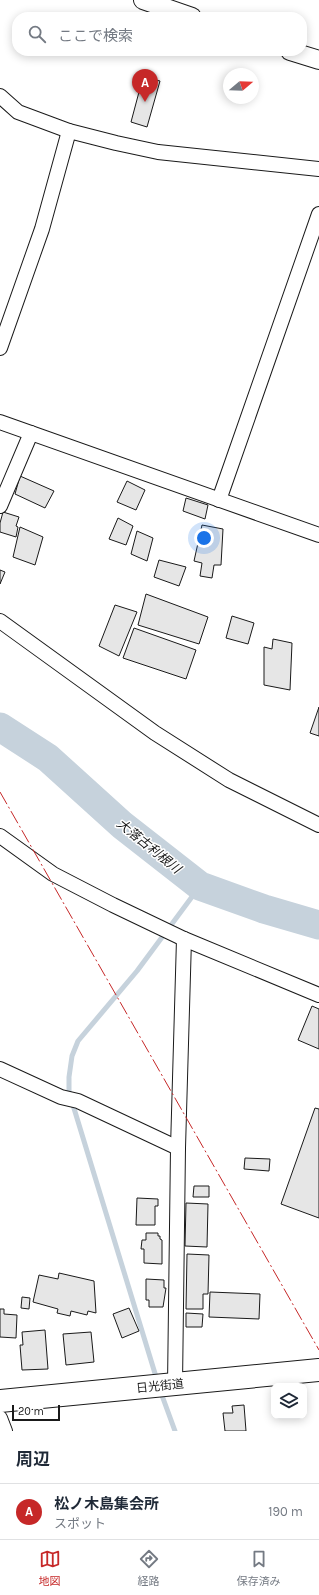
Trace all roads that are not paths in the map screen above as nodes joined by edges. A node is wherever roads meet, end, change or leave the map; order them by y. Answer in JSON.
{"nodes":[{"id":1,"x":143,"y":0,"type":"edge"},
{"id":2,"x":178,"y":12,"type":"edge"},
{"id":3,"x":306,"y":56,"type":"edge"},
{"id":4,"x":319,"y":60,"type":"edge"},
{"id":5,"x":0,"y":96,"type":"edge"},
{"id":6,"x":69,"y":131,"type":"junction"},
{"id":7,"x":319,"y":169,"type":"edge"},
{"id":8,"x":319,"y":214,"type":"edge"},
{"id":9,"x":0,"y":348,"type":"edge"},
{"id":10,"x":0,"y":422,"type":"edge"},
{"id":11,"x":31,"y":433,"type":"junction"},
{"id":12,"x":219,"y":500,"type":"junction"},
{"id":13,"x":0,"y":506,"type":"edge"},
{"id":14,"x":319,"y":535,"type":"edge"},
{"id":15,"x":0,"y":621,"type":"edge"},
{"id":16,"x":319,"y":824,"type":"edge"},
{"id":17,"x":0,"y":836,"type":"edge"},
{"id":18,"x":184,"y":939,"type":"junction"},
{"id":19,"x":319,"y":995,"type":"edge"},
{"id":20,"x":0,"y":1069,"type":"edge"},
{"id":21,"x":178,"y":1148,"type":"junction"},
{"id":22,"x":318,"y":1366,"type":"edge"},
{"id":23,"x":175,"y":1385,"type":"junction"},
{"id":24,"x":0,"y":1401,"type":"edge"},
{"id":25,"x":0,"y":1418,"type":"edge"},
{"id":26,"x":5,"y":1431,"type":"edge"}],
"edges":[{"from":1,"to":2,"type":"street"},
{"from":3,"to":4,"type":"street"},
{"from":5,"to":6,"type":"street"},
{"from":6,"to":7,"type":"street"},
{"from":6,"to":9,"type":"street"},
{"from":8,"to":12,"type":"street"},
{"from":10,"to":11,"type":"street"},
{"from":11,"to":12,"type":"street"},
{"from":11,"to":13,"type":"street"},
{"from":12,"to":14,"type":"street"},
{"from":15,"to":16,"type":"street"},
{"from":17,"to":18,"type":"street"},
{"from":18,"to":19,"type":"street"},
{"from":18,"to":21,"type":"street"},
{"from":20,"to":21,"type":"street"},
{"from":21,"to":23,"type":"street"},
{"from":22,"to":23,"type":"highway","name":"日光街道"},
{"from":23,"to":24,"type":"highway","name":"日光街道"},
{"from":25,"to":26,"type":"street"}]}
